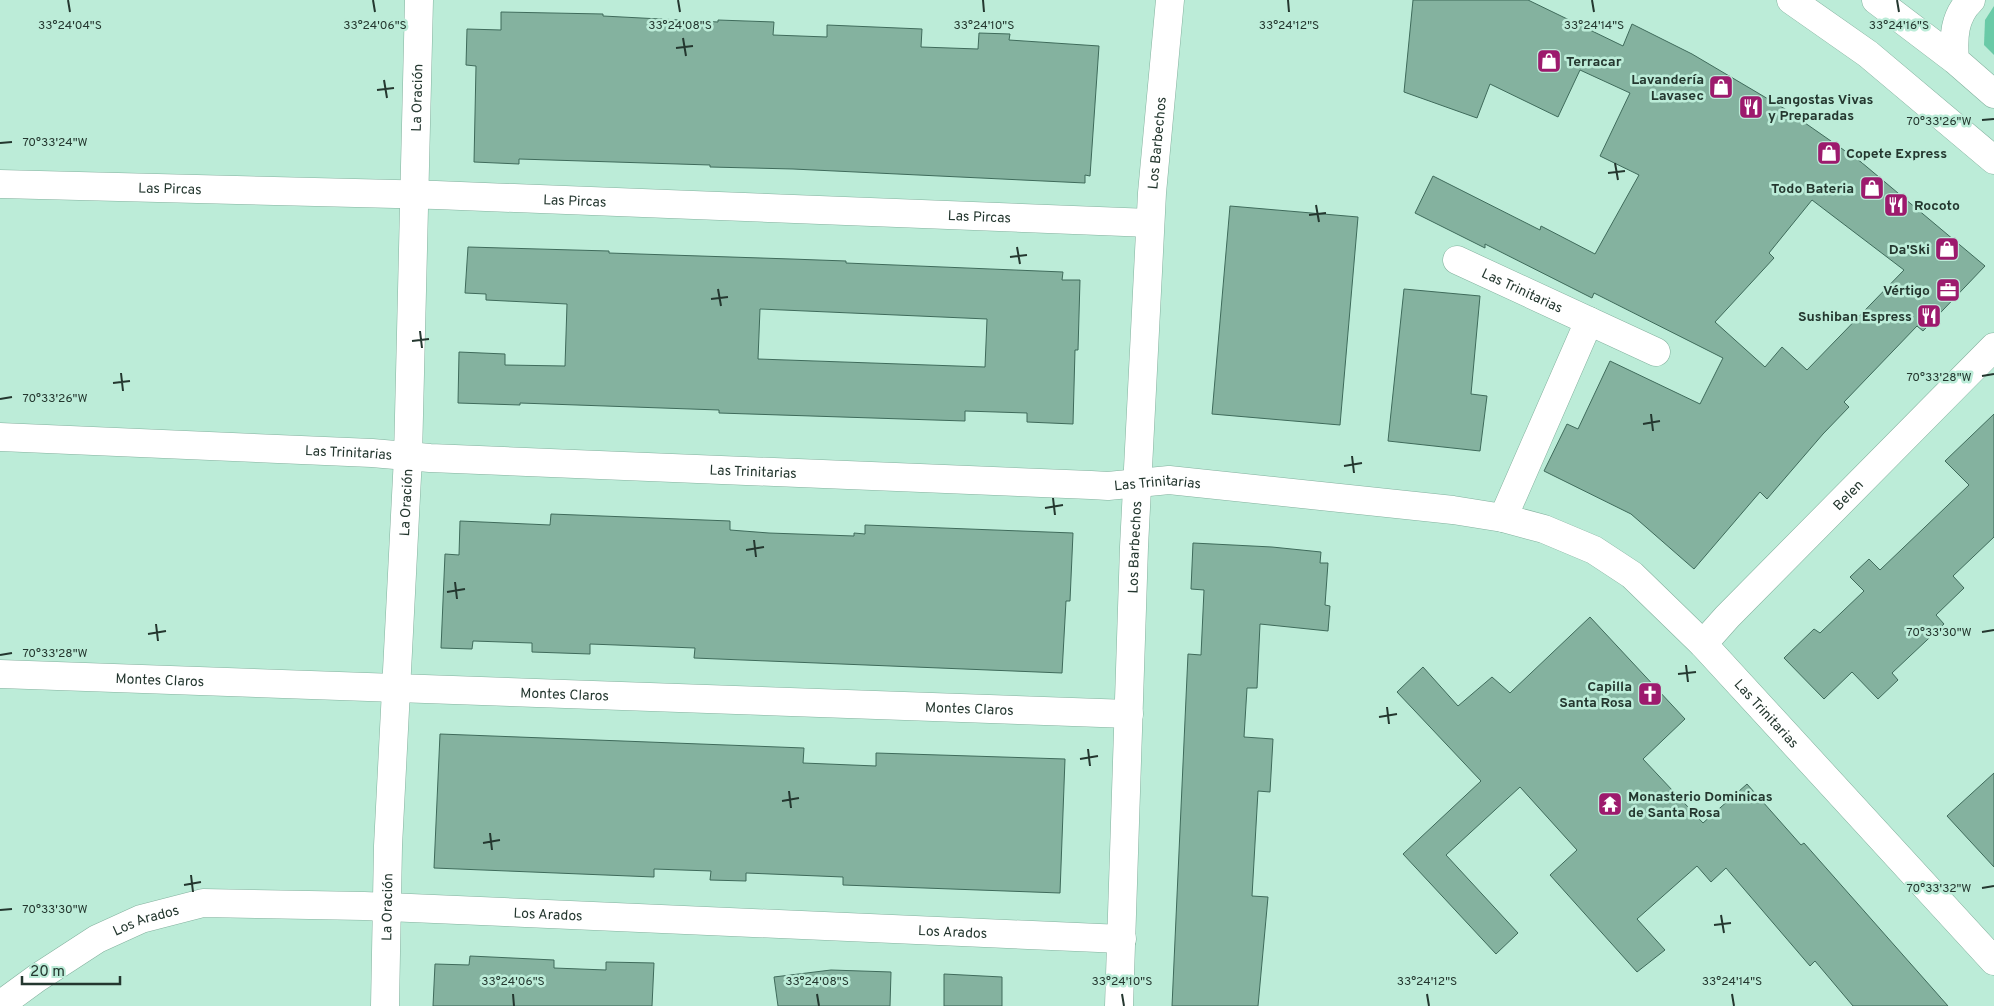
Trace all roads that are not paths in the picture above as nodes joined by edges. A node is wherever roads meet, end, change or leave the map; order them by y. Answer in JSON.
{"nodes":[{"id":1,"x":419,"y":0,"type":"edge"},
{"id":2,"x":1170,"y":0,"type":"edge"},
{"id":3,"x":1791,"y":0,"type":"edge"},
{"id":4,"x":1876,"y":0,"type":"edge"},
{"id":5,"x":1971,"y":0,"type":"edge"},
{"id":6,"x":1955,"y":60,"type":"junction"},
{"id":7,"x":1994,"y":94,"type":"edge"},
{"id":8,"x":1994,"y":160,"type":"edge"},
{"id":9,"x":0,"y":184,"type":"edge"},
{"id":10,"x":415,"y":196,"type":"junction"},
{"id":11,"x":1150,"y":223,"type":"junction"},
{"id":12,"x":1457,"y":260,"type":"dead end"},
{"id":13,"x":1589,"y":321,"type":"junction"},
{"id":14,"x":1994,"y":347,"type":"edge"},
{"id":15,"x":1656,"y":352,"type":"dead end"},
{"id":16,"x":0,"y":437,"type":"edge"},
{"id":17,"x":408,"y":456,"type":"junction"},
{"id":18,"x":1138,"y":483,"type":"junction"},
{"id":19,"x":1503,"y":518,"type":"junction"},
{"id":20,"x":1703,"y":644,"type":"junction"},
{"id":21,"x":0,"y":674,"type":"edge"},
{"id":22,"x":395,"y":688,"type":"junction"},
{"id":23,"x":1129,"y":714,"type":"junction"},
{"id":24,"x":387,"y":908,"type":"junction"},
{"id":25,"x":1122,"y":939,"type":"junction"},
{"id":26,"x":1994,"y":961,"type":"edge"},
{"id":27,"x":0,"y":1005,"type":"edge"},
{"id":28,"x":385,"y":1006,"type":"edge"},
{"id":29,"x":1119,"y":1006,"type":"edge"}],
"edges":[{"from":1,"to":10,"type":"street","name":"La Oración"},
{"from":2,"to":11,"type":"street","name":"Los Barbechos"},
{"from":3,"to":8,"type":"street"},
{"from":4,"to":6,"type":"street"},
{"from":5,"to":6,"type":"street"},
{"from":6,"to":7,"type":"street"},
{"from":9,"to":10,"type":"street","name":"Las Pircas"},
{"from":10,"to":11,"type":"street","name":"Las Pircas"},
{"from":10,"to":17,"type":"street","name":"La Oración"},
{"from":11,"to":18,"type":"street","name":"Los Barbechos"},
{"from":12,"to":13,"type":"street","name":"Las Trinitarias"},
{"from":13,"to":15,"type":"street","name":"Las Trinitarias"},
{"from":13,"to":19,"type":"street"},
{"from":14,"to":20,"type":"street","name":"Belen"},
{"from":16,"to":17,"type":"street","name":"Las Trinitarias"},
{"from":17,"to":18,"type":"street","name":"Las Trinitarias"},
{"from":17,"to":22,"type":"street","name":"La Oración"},
{"from":18,"to":19,"type":"street","name":"Las Trinitarias"},
{"from":18,"to":23,"type":"street","name":"Los Barbechos"},
{"from":19,"to":20,"type":"street","name":"Las Trinitarias"},
{"from":20,"to":26,"type":"street","name":"Las Trinitarias"},
{"from":21,"to":22,"type":"street","name":"Montes Claros"},
{"from":22,"to":23,"type":"street","name":"Montes Claros"},
{"from":22,"to":24,"type":"street","name":"La Oración"},
{"from":23,"to":25,"type":"street","name":"Los Barbechos"},
{"from":24,"to":25,"type":"street","name":"Los Arados"},
{"from":24,"to":27,"type":"street","name":"Los Arados"},
{"from":24,"to":28,"type":"street","name":"La Oración"},
{"from":25,"to":29,"type":"street","name":"Los Barbechos"}]}
